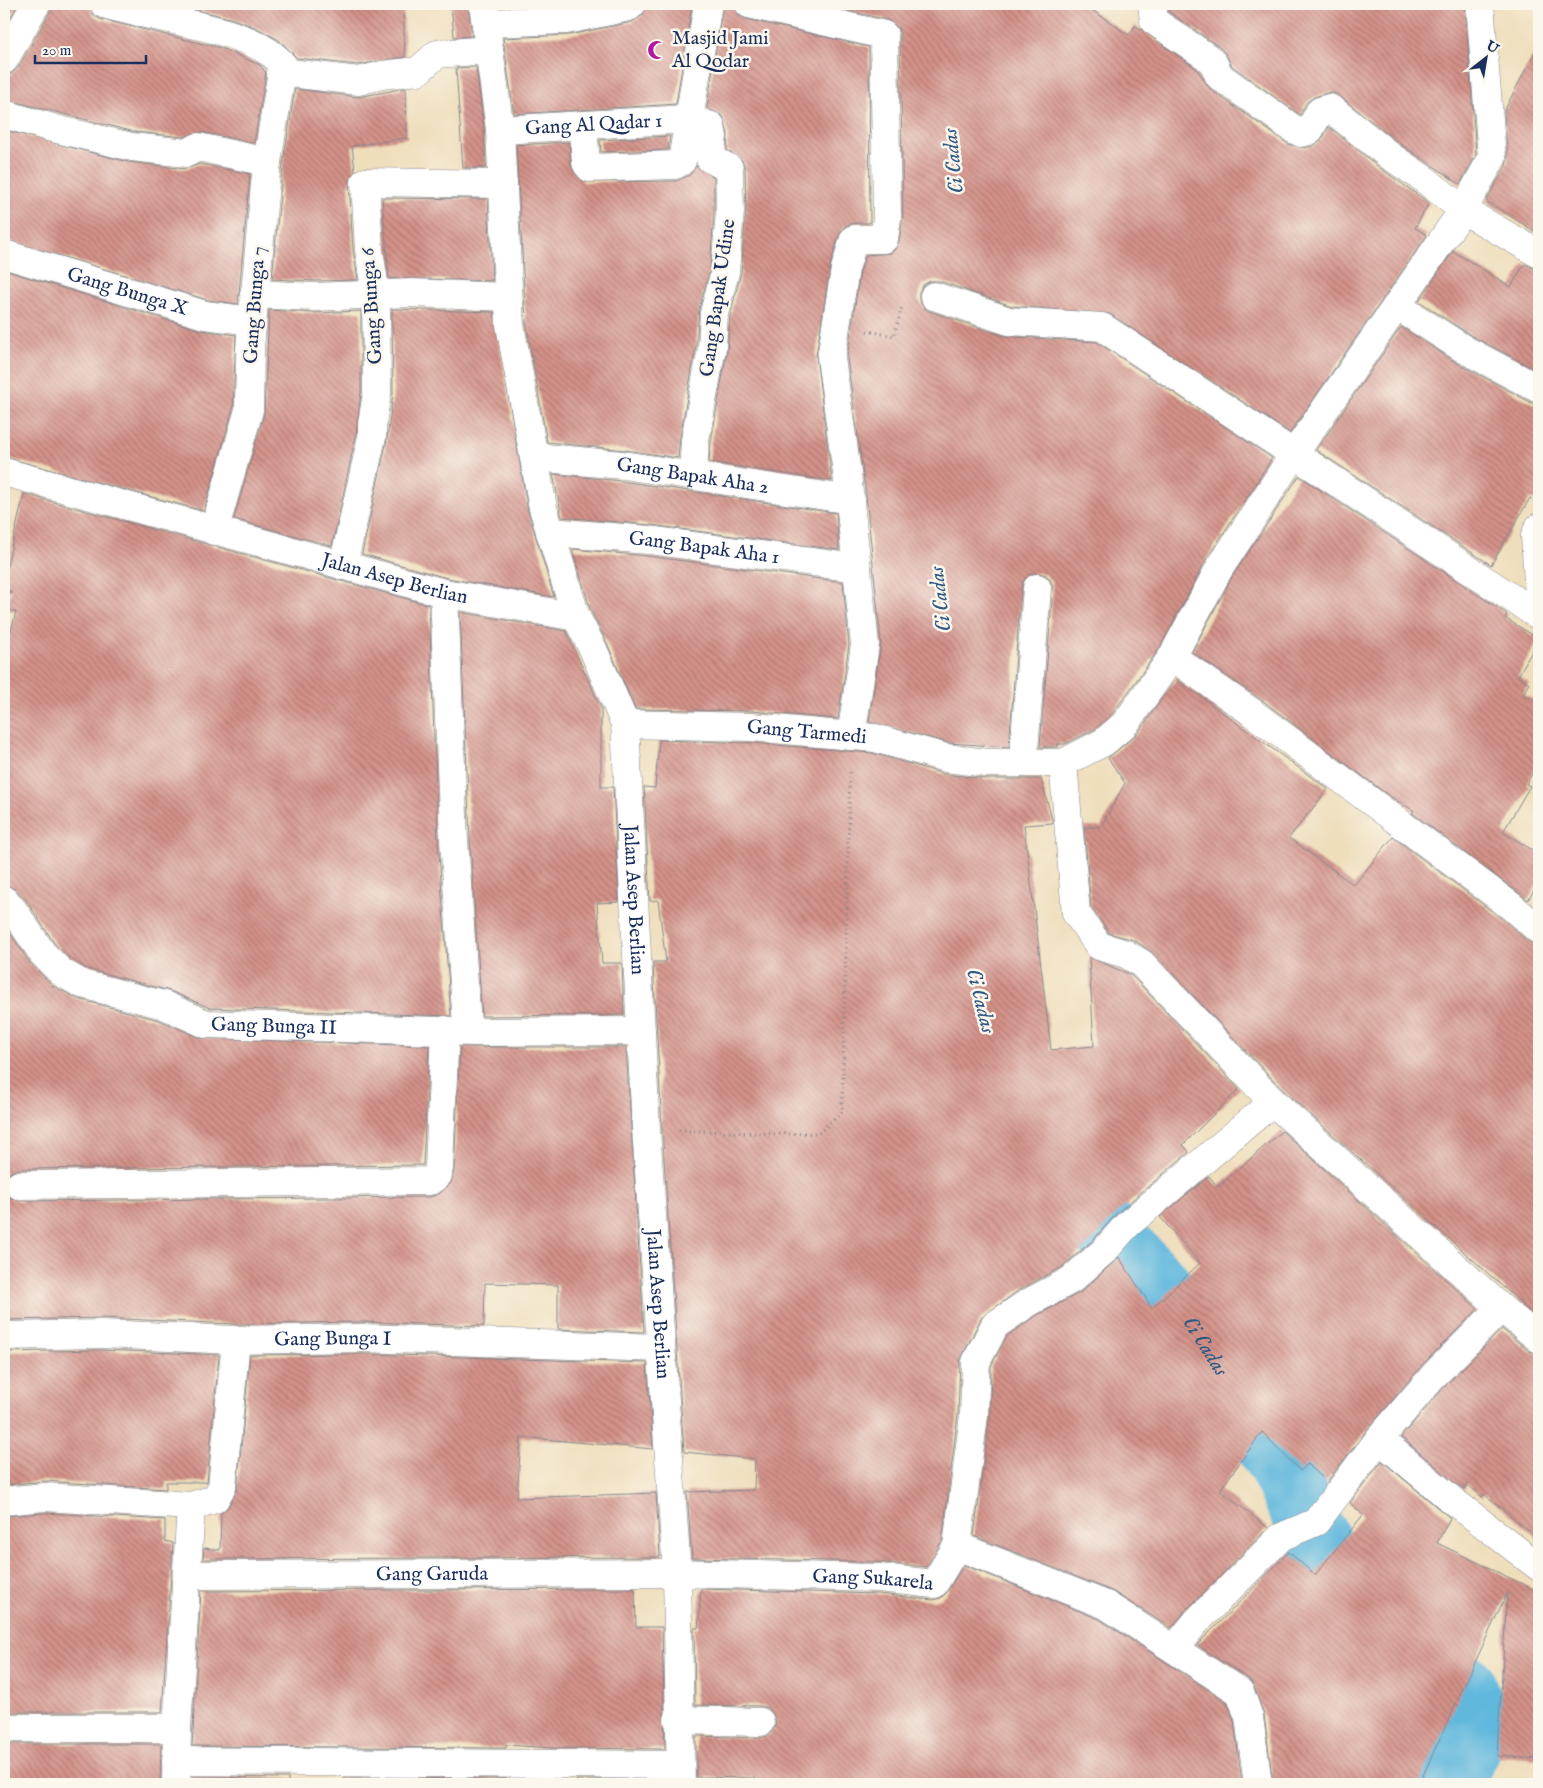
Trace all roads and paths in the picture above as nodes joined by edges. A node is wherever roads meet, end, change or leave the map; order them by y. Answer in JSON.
{"nodes":[{"id":1,"x":35,"y":4,"type":"edge"},
{"id":2,"x":104,"y":4,"type":"edge"},
{"id":3,"x":632,"y":4,"type":"edge"},
{"id":4,"x":695,"y":4,"type":"edge"},
{"id":5,"x":708,"y":4,"type":"edge"},
{"id":6,"x":749,"y":4,"type":"edge"},
{"id":7,"x":1152,"y":4,"type":"edge"},
{"id":8,"x":1480,"y":4,"type":"edge"},
{"id":9,"x":486,"y":26,"type":"edge"},
{"id":10,"x":4,"y":60,"type":"edge"},
{"id":11,"x":281,"y":74,"type":"junction"},
{"id":12,"x":4,"y":114,"type":"edge"},
{"id":13,"x":688,"y":119,"type":"junction"},
{"id":14,"x":583,"y":125,"type":"junction"},
{"id":15,"x":500,"y":130,"type":"junction"},
{"id":16,"x":267,"y":162,"type":"junction"},
{"id":17,"x":503,"y":184,"type":"junction"},
{"id":18,"x":1463,"y":210,"type":"junction"},
{"id":19,"x":4,"y":254,"type":"edge"},
{"id":20,"x":1539,"y":254,"type":"edge"},
{"id":21,"x":254,"y":294,"type":"junction"},
{"id":22,"x":376,"y":296,"type":"junction"},
{"id":23,"x":934,"y":296,"type":"dead end"},
{"id":24,"x":508,"y":297,"type":"junction"},
{"id":25,"x":905,"y":297,"type":"dead end"},
{"id":26,"x":1397,"y":306,"type":"junction"},
{"id":27,"x":252,"y":321,"type":"junction"},
{"id":28,"x":836,"y":326,"type":"junction"},
{"id":29,"x":1539,"y":389,"type":"edge"},
{"id":30,"x":1294,"y":454,"type":"junction"},
{"id":31,"x":534,"y":457,"type":"junction"},
{"id":32,"x":4,"y":472,"type":"edge"},
{"id":33,"x":693,"y":475,"type":"junction"},
{"id":34,"x":850,"y":500,"type":"junction"},
{"id":35,"x":1539,"y":527,"type":"edge"},
{"id":36,"x":214,"y":531,"type":"junction"},
{"id":37,"x":550,"y":532,"type":"junction"},
{"id":38,"x":343,"y":566,"type":"junction"},
{"id":39,"x":857,"y":568,"type":"junction"},
{"id":40,"x":1037,"y":588,"type":"dead end"},
{"id":41,"x":444,"y":593,"type":"junction"},
{"id":42,"x":1539,"y":597,"type":"edge"},
{"id":43,"x":1539,"y":616,"type":"edge"},
{"id":44,"x":576,"y":617,"type":"junction"},
{"id":45,"x":1172,"y":657,"type":"junction"},
{"id":46,"x":624,"y":724,"type":"junction"},
{"id":47,"x":851,"y":736,"type":"junction"},
{"id":48,"x":1062,"y":762,"type":"junction"},
{"id":49,"x":1023,"y":763,"type":"junction"},
{"id":50,"x":4,"y":900,"type":"edge"},
{"id":51,"x":1539,"y":930,"type":"edge"},
{"id":52,"x":458,"y":1030,"type":"junction"},
{"id":53,"x":641,"y":1030,"type":"junction"},
{"id":54,"x":1273,"y":1102,"type":"junction"},
{"id":55,"x":646,"y":1129,"type":"junction"},
{"id":56,"x":19,"y":1185,"type":"dead end"},
{"id":57,"x":1500,"y":1308,"type":"junction"},
{"id":58,"x":4,"y":1336,"type":"edge"},
{"id":59,"x":1539,"y":1339,"type":"edge"},
{"id":60,"x":236,"y":1340,"type":"junction"},
{"id":61,"x":661,"y":1348,"type":"junction"},
{"id":62,"x":1380,"y":1439,"type":"junction"},
{"id":63,"x":4,"y":1501,"type":"edge"},
{"id":64,"x":191,"y":1506,"type":"junction"},
{"id":65,"x":957,"y":1546,"type":"junction"},
{"id":66,"x":1539,"y":1567,"type":"edge"},
{"id":67,"x":677,"y":1573,"type":"junction"},
{"id":68,"x":187,"y":1576,"type":"junction"},
{"id":69,"x":1174,"y":1649,"type":"junction"},
{"id":70,"x":678,"y":1720,"type":"junction"},
{"id":71,"x":760,"y":1722,"type":"dead end"},
{"id":72,"x":4,"y":1728,"type":"edge"},
{"id":73,"x":177,"y":1728,"type":"junction"},
{"id":74,"x":176,"y":1773,"type":"edge"},
{"id":75,"x":680,"y":1774,"type":"edge"},
{"id":76,"x":1258,"y":1784,"type":"edge"}],
"edges":[{"from":1,"to":10,"type":"street"},
{"from":2,"to":11,"type":"street"},
{"from":3,"to":9,"type":"street"},
{"from":4,"to":5,"type":"street"},
{"from":5,"to":13,"type":"street"},
{"from":6,"to":28,"type":"street"},
{"from":7,"to":18,"type":"street"},
{"from":8,"to":18,"type":"street"},
{"from":9,"to":11,"type":"street"},
{"from":9,"to":15,"type":"street"},
{"from":11,"to":16,"type":"street","name":"Gang Bunga 7"},
{"from":12,"to":16,"type":"street"},
{"from":13,"to":14,"type":"street","name":"Gang Al Qadar 1"},
{"from":13,"to":14,"type":"street"},
{"from":13,"to":33,"type":"street","name":"Gang Bapak Udine"},
{"from":14,"to":15,"type":"street","name":"Gang Al Qadar 1"},
{"from":15,"to":17,"type":"street"},
{"from":16,"to":21,"type":"street","name":"Gang Bunga 7"},
{"from":17,"to":22,"type":"street","name":"Gang Bunga 6"},
{"from":17,"to":24,"type":"street"},
{"from":18,"to":20,"type":"street"},
{"from":18,"to":26,"type":"street"},
{"from":19,"to":27,"type":"street","name":"Gang Bunga X"},
{"from":21,"to":22,"type":"street"},
{"from":21,"to":27,"type":"street","name":"Gang Bunga 7"},
{"from":22,"to":24,"type":"street"},
{"from":22,"to":38,"type":"street","name":"Gang Bunga 6"},
{"from":23,"to":30,"type":"street"},
{"from":24,"to":31,"type":"street"},
{"from":25,"to":28,"type":"path"},
{"from":26,"to":29,"type":"street"},
{"from":26,"to":30,"type":"street"},
{"from":27,"to":36,"type":"street","name":"Gang Bunga 7"},
{"from":28,"to":34,"type":"street"},
{"from":30,"to":43,"type":"street"},
{"from":30,"to":45,"type":"street"},
{"from":31,"to":33,"type":"street","name":"Gang Bapak Aha 2"},
{"from":31,"to":37,"type":"street"},
{"from":32,"to":36,"type":"street","name":"Jalan Asep Berlian"},
{"from":33,"to":34,"type":"street","name":"Gang Bapak Aha 2"},
{"from":34,"to":39,"type":"street"},
{"from":35,"to":42,"type":"street"},
{"from":36,"to":38,"type":"street","name":"Jalan Asep Berlian"},
{"from":37,"to":39,"type":"street","name":"Gang Bapak Aha 1"},
{"from":37,"to":44,"type":"street"},
{"from":38,"to":41,"type":"street","name":"Jalan Asep Berlian"},
{"from":39,"to":47,"type":"street"},
{"from":40,"to":49,"type":"street"},
{"from":41,"to":44,"type":"street","name":"Jalan Asep Berlian"},
{"from":41,"to":52,"type":"street"},
{"from":44,"to":46,"type":"street","name":"Jalan Asep Berlian"},
{"from":45,"to":48,"type":"street"},
{"from":45,"to":51,"type":"street"},
{"from":46,"to":47,"type":"street","name":"Gang Tarmedi"},
{"from":46,"to":53,"type":"street","name":"Jalan Asep Berlian"},
{"from":47,"to":49,"type":"street","name":"Gang Tarmedi"},
{"from":47,"to":55,"type":"path"},
{"from":48,"to":49,"type":"street","name":"Gang Tarmedi"},
{"from":48,"to":54,"type":"street"},
{"from":50,"to":52,"type":"street","name":"Gang Bunga II"},
{"from":52,"to":53,"type":"street","name":"Gang Bunga II"},
{"from":52,"to":56,"type":"street"},
{"from":53,"to":55,"type":"street","name":"Jalan Asep Berlian"},
{"from":54,"to":57,"type":"street"},
{"from":54,"to":65,"type":"street"},
{"from":55,"to":61,"type":"street","name":"Jalan Asep Berlian"},
{"from":57,"to":59,"type":"street"},
{"from":57,"to":62,"type":"street"},
{"from":58,"to":60,"type":"street","name":"Gang Bunga I"},
{"from":60,"to":61,"type":"street","name":"Gang Bunga I"},
{"from":60,"to":64,"type":"street"},
{"from":61,"to":67,"type":"street","name":"Jalan Asep Berlian"},
{"from":62,"to":66,"type":"street"},
{"from":62,"to":69,"type":"street"},
{"from":63,"to":64,"type":"street"},
{"from":64,"to":68,"type":"street"},
{"from":65,"to":67,"type":"street","name":"Gang Sukarela"},
{"from":65,"to":69,"type":"street"},
{"from":67,"to":68,"type":"street","name":"Gang Garuda"},
{"from":67,"to":70,"type":"street","name":"Jalan Asep Berlian"},
{"from":68,"to":73,"type":"street"},
{"from":69,"to":76,"type":"street"},
{"from":70,"to":71,"type":"street"},
{"from":70,"to":75,"type":"street","name":"Jalan Asep Berlian"},
{"from":72,"to":73,"type":"street"},
{"from":73,"to":74,"type":"street"},
{"from":74,"to":75,"type":"street"}]}
